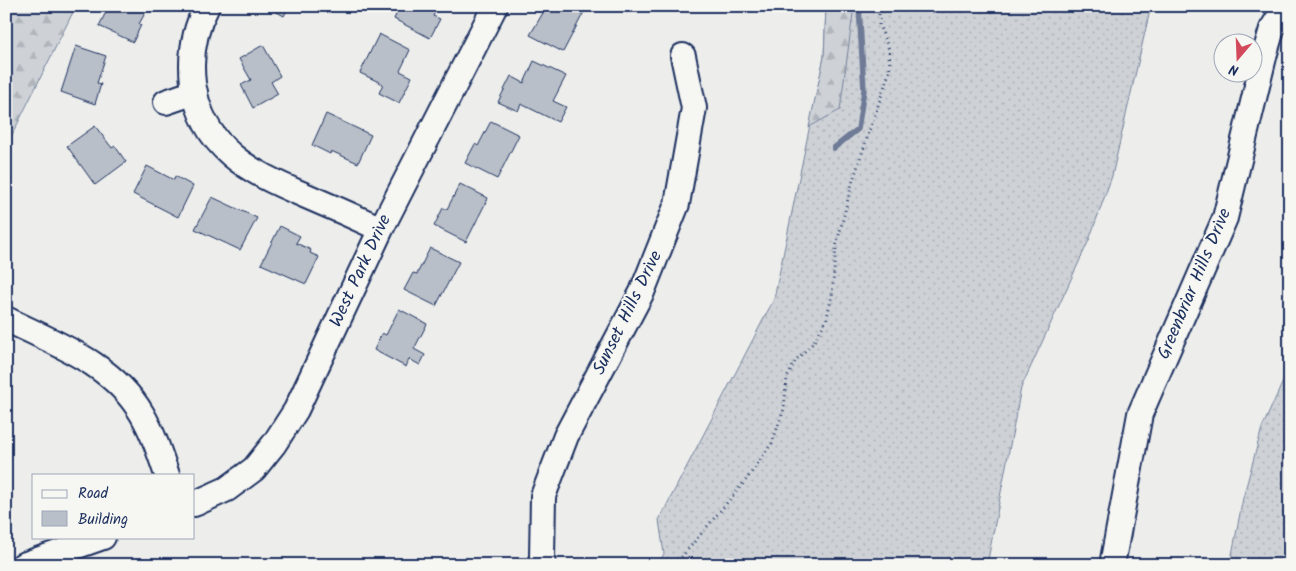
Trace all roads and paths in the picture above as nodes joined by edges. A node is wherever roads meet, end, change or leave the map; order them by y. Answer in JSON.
{"nodes":[{"id":1,"x":207,"y":6,"type":"edge"},
{"id":2,"x":495,"y":6,"type":"edge"},
{"id":3,"x":879,"y":6,"type":"edge"},
{"id":4,"x":1286,"y":6,"type":"edge"},
{"id":5,"x":683,"y":56,"type":"dead end"},
{"id":6,"x":194,"y":92,"type":"junction"},
{"id":7,"x":166,"y":102,"type":"dead end"},
{"id":8,"x":381,"y":228,"type":"junction"},
{"id":9,"x":6,"y":319,"type":"edge"},
{"id":10,"x":167,"y":474,"type":"edge"},
{"id":11,"x":195,"y":504,"type":"edge"},
{"id":12,"x":1290,"y":532,"type":"edge"},
{"id":13,"x":100,"y":538,"type":"edge"},
{"id":14,"x":23,"y":565,"type":"edge"},
{"id":15,"x":544,"y":565,"type":"edge"},
{"id":16,"x":675,"y":565,"type":"edge"},
{"id":17,"x":1112,"y":565,"type":"edge"},
{"id":18,"x":1281,"y":565,"type":"edge"}],
"edges":[{"from":1,"to":6,"type":"street"},
{"from":2,"to":8,"type":"street","name":"West Park Drive"},
{"from":3,"to":16,"type":"path"},
{"from":4,"to":17,"type":"street","name":"Greenbriar Hills Drive"},
{"from":5,"to":15,"type":"street","name":"Sunset Hills Drive"},
{"from":6,"to":7,"type":"street"},
{"from":6,"to":8,"type":"street"},
{"from":8,"to":11,"type":"street","name":"West Park Drive"},
{"from":9,"to":10,"type":"street"},
{"from":12,"to":18,"type":"path"},
{"from":13,"to":14,"type":"street"}]}
